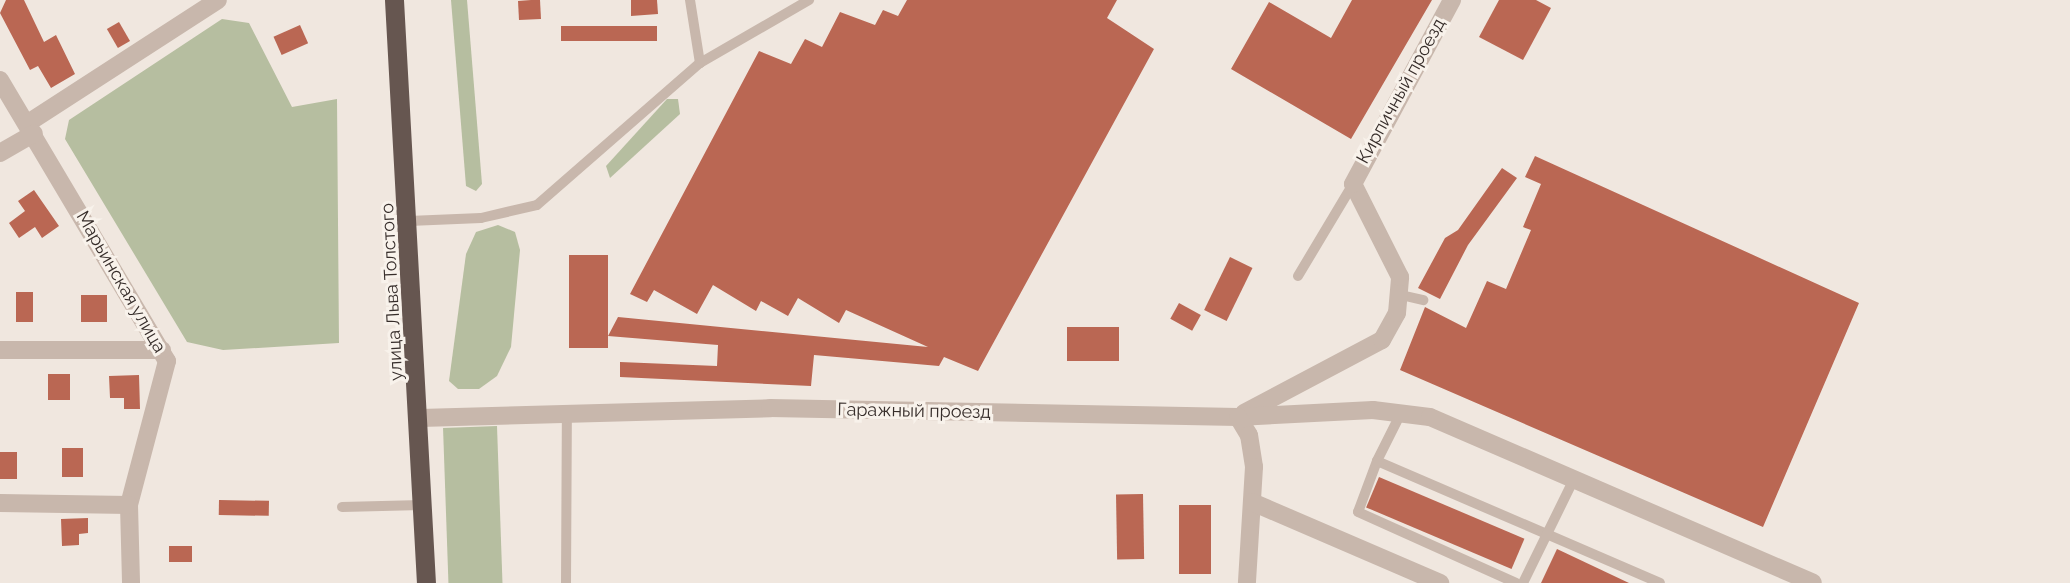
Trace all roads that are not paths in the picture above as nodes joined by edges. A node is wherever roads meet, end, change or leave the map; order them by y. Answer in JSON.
{"nodes":[{"id":1,"x":218,"y":0,"type":"edge"},
{"id":2,"x":394,"y":0,"type":"edge"},
{"id":3,"x":691,"y":0,"type":"edge"},
{"id":4,"x":809,"y":0,"type":"edge"},
{"id":5,"x":1452,"y":0,"type":"edge"},
{"id":6,"x":700,"y":63,"type":"junction"},
{"id":7,"x":0,"y":80,"type":"edge"},
{"id":8,"x":31,"y":128,"type":"junction"},
{"id":9,"x":0,"y":153,"type":"edge"},
{"id":10,"x":1353,"y":184,"type":"junction"},
{"id":11,"x":410,"y":221,"type":"junction"},
{"id":12,"x":1297,"y":276,"type":"dead end"},
{"id":13,"x":1401,"y":295,"type":"junction"},
{"id":14,"x":1423,"y":300,"type":"dead end"},
{"id":15,"x":0,"y":350,"type":"edge"},
{"id":16,"x":162,"y":350,"type":"junction"},
{"id":17,"x":1402,"y":410,"type":"junction"},
{"id":18,"x":567,"y":411,"type":"junction"},
{"id":19,"x":1238,"y":416,"type":"junction"},
{"id":20,"x":420,"y":418,"type":"junction"},
{"id":21,"x":1377,"y":461,"type":"junction"},
{"id":22,"x":1573,"y":481,"type":"junction"},
{"id":23,"x":1252,"y":502,"type":"junction"},
{"id":24,"x":0,"y":503,"type":"edge"},
{"id":25,"x":129,"y":505,"type":"junction"},
{"id":26,"x":423,"y":505,"type":"junction"},
{"id":27,"x":342,"y":507,"type":"dead end"},
{"id":28,"x":1548,"y":534,"type":"junction"},
{"id":29,"x":131,"y":583,"type":"edge"},
{"id":30,"x":426,"y":583,"type":"edge"},
{"id":31,"x":566,"y":583,"type":"edge"},
{"id":32,"x":1247,"y":583,"type":"edge"},
{"id":33,"x":1440,"y":583,"type":"edge"},
{"id":34,"x":1516,"y":583,"type":"edge"},
{"id":35,"x":1522,"y":583,"type":"edge"},
{"id":36,"x":1660,"y":583,"type":"edge"},
{"id":37,"x":1813,"y":583,"type":"edge"}],
"edges":[{"from":1,"to":8,"type":"street"},
{"from":2,"to":11,"type":"highway","name":"улица Льва Толстого"},
{"from":3,"to":6,"type":"lane"},
{"from":4,"to":6,"type":"lane"},
{"from":5,"to":10,"type":"street","name":"Кирпичный проезд"},
{"from":6,"to":11,"type":"lane"},
{"from":7,"to":8,"type":"street","name":"Марьинская улица"},
{"from":8,"to":9,"type":"street"},
{"from":8,"to":16,"type":"street","name":"Марьинская улица"},
{"from":10,"to":12,"type":"lane"},
{"from":10,"to":13,"type":"street","name":"Кирпичный проезд"},
{"from":11,"to":20,"type":"highway","name":"улица Льва Толстого"},
{"from":13,"to":14,"type":"lane"},
{"from":13,"to":19,"type":"street"},
{"from":15,"to":16,"type":"street"},
{"from":16,"to":25,"type":"street","name":"Марьинская улица"},
{"from":17,"to":19,"type":"street","name":"Гаражный проезд"},
{"from":17,"to":21,"type":"lane"},
{"from":17,"to":22,"type":"street"},
{"from":18,"to":19,"type":"street","name":"Гаражный проезд"},
{"from":18,"to":20,"type":"street","name":"Гаражный проезд"},
{"from":18,"to":31,"type":"lane"},
{"from":19,"to":23,"type":"street"},
{"from":20,"to":26,"type":"highway","name":"улица Льва Толстого"},
{"from":21,"to":28,"type":"lane"},
{"from":21,"to":34,"type":"lane"},
{"from":22,"to":28,"type":"lane"},
{"from":22,"to":37,"type":"street"},
{"from":23,"to":32,"type":"street"},
{"from":23,"to":33,"type":"street"},
{"from":24,"to":25,"type":"street"},
{"from":25,"to":29,"type":"street","name":"Марьинская улица"},
{"from":26,"to":27,"type":"lane"},
{"from":26,"to":30,"type":"highway","name":"улица Льва Толстого"},
{"from":28,"to":35,"type":"lane"},
{"from":28,"to":36,"type":"lane"}]}
